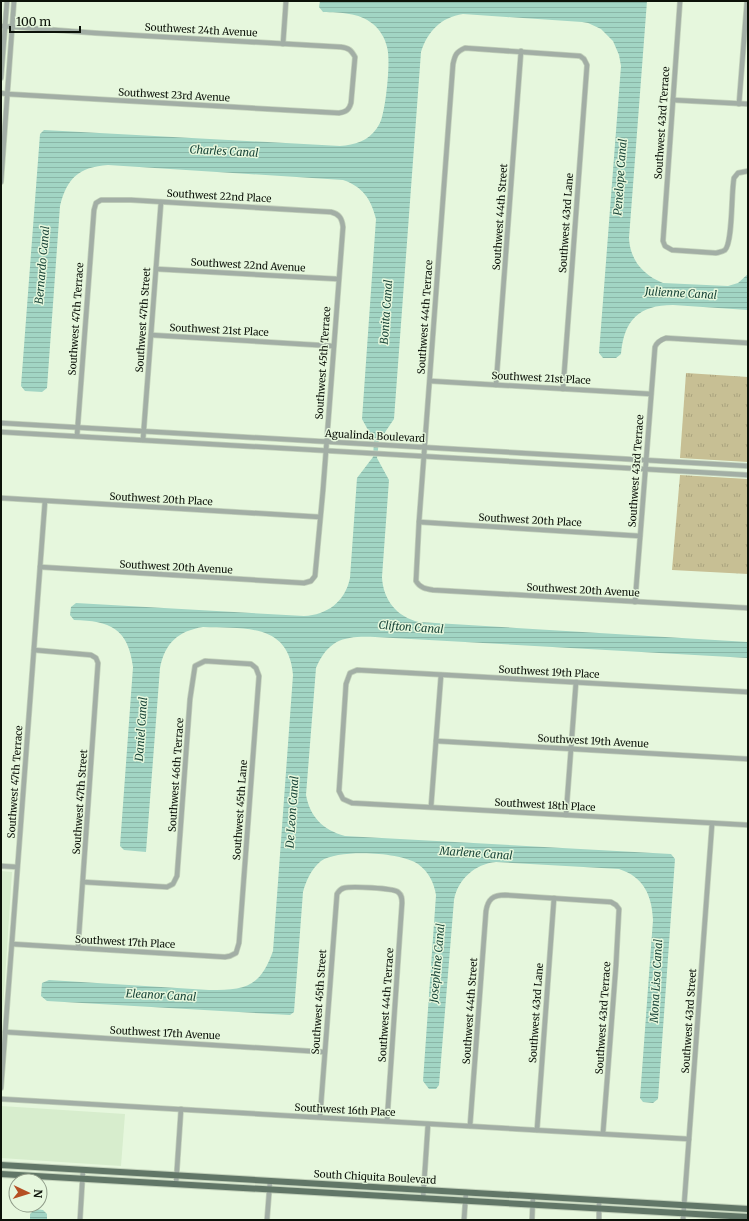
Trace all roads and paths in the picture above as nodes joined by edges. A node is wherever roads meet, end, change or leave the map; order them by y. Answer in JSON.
{"nodes":[{"id":1,"x":7,"y":1,"type":"edge"},
{"id":2,"x":14,"y":1,"type":"edge"},
{"id":3,"x":286,"y":1,"type":"edge"},
{"id":4,"x":680,"y":1,"type":"edge"},
{"id":5,"x":747,"y":1,"type":"edge"},
{"id":6,"x":3,"y":26,"type":"edge"},
{"id":7,"x":12,"y":27,"type":"junction"},
{"id":8,"x":283,"y":44,"type":"junction"},
{"id":9,"x":521,"y":52,"type":"junction"},
{"id":10,"x":1,"y":78,"type":"edge"},
{"id":11,"x":1,"y":93,"type":"edge"},
{"id":12,"x":7,"y":94,"type":"junction"},
{"id":13,"x":673,"y":100,"type":"junction"},
{"id":14,"x":739,"y":104,"type":"junction"},
{"id":15,"x":748,"y":104,"type":"edge"},
{"id":16,"x":345,"y":112,"type":"joint"},
{"id":17,"x":748,"y":171,"type":"edge"},
{"id":18,"x":1,"y":182,"type":"edge"},
{"id":19,"x":161,"y":202,"type":"junction"},
{"id":20,"x":96,"y":203,"type":"joint"},
{"id":21,"x":340,"y":217,"type":"joint"},
{"id":22,"x":156,"y":269,"type":"junction"},
{"id":23,"x":338,"y":279,"type":"junction"},
{"id":24,"x":151,"y":335,"type":"junction"},
{"id":25,"x":748,"y":343,"type":"edge"},
{"id":26,"x":333,"y":346,"type":"junction"},
{"id":27,"x":430,"y":381,"type":"junction"},
{"id":28,"x":496,"y":385,"type":"junction"},
{"id":29,"x":563,"y":389,"type":"junction"},
{"id":30,"x":651,"y":394,"type":"junction"},
{"id":31,"x":1,"y":423,"type":"edge"},
{"id":32,"x":78,"y":428,"type":"junction"},
{"id":33,"x":144,"y":431,"type":"junction"},
{"id":34,"x":1,"y":432,"type":"edge"},
{"id":35,"x":77,"y":436,"type":"junction"},
{"id":36,"x":144,"y":440,"type":"junction"},
{"id":37,"x":326,"y":442,"type":"junction"},
{"id":38,"x":425,"y":448,"type":"junction"},
{"id":39,"x":325,"y":450,"type":"junction"},
{"id":40,"x":425,"y":456,"type":"junction"},
{"id":41,"x":646,"y":460,"type":"junction"},
{"id":42,"x":748,"y":466,"type":"edge"},
{"id":43,"x":645,"y":469,"type":"junction"},
{"id":44,"x":748,"y":475,"type":"edge"},
{"id":45,"x":1,"y":498,"type":"edge"},
{"id":46,"x":45,"y":501,"type":"junction"},
{"id":47,"x":320,"y":517,"type":"junction"},
{"id":48,"x":419,"y":522,"type":"junction"},
{"id":49,"x":640,"y":536,"type":"junction"},
{"id":50,"x":40,"y":567,"type":"junction"},
{"id":51,"x":311,"y":581,"type":"joint"},
{"id":52,"x":418,"y":586,"type":"joint"},
{"id":53,"x":635,"y":602,"type":"junction"},
{"id":54,"x":748,"y":608,"type":"edge"},
{"id":55,"x":34,"y":650,"type":"junction"},
{"id":56,"x":195,"y":666,"type":"joint"},
{"id":57,"x":441,"y":675,"type":"junction"},
{"id":58,"x":576,"y":682,"type":"junction"},
{"id":59,"x":748,"y":692,"type":"edge"},
{"id":60,"x":436,"y":741,"type":"junction"},
{"id":61,"x":571,"y":748,"type":"junction"},
{"id":62,"x":748,"y":759,"type":"edge"},
{"id":63,"x":342,"y":799,"type":"joint"},
{"id":64,"x":432,"y":807,"type":"junction"},
{"id":65,"x":566,"y":815,"type":"junction"},
{"id":66,"x":712,"y":824,"type":"junction"},
{"id":67,"x":748,"y":826,"type":"edge"},
{"id":68,"x":1,"y":866,"type":"edge"},
{"id":69,"x":17,"y":867,"type":"junction"},
{"id":70,"x":83,"y":882,"type":"junction"},
{"id":71,"x":398,"y":892,"type":"joint"},
{"id":72,"x":554,"y":898,"type":"junction"},
{"id":73,"x":12,"y":944,"type":"junction"},
{"id":74,"x":78,"y":948,"type":"junction"},
{"id":75,"x":236,"y":953,"type":"joint"},
{"id":76,"x":5,"y":1032,"type":"junction"},
{"id":77,"x":324,"y":1052,"type":"junction"},
{"id":78,"x":1,"y":1088,"type":"edge"},
{"id":79,"x":1,"y":1099,"type":"edge"},
{"id":80,"x":181,"y":1109,"type":"junction"},
{"id":81,"x":320,"y":1117,"type":"junction"},
{"id":82,"x":387,"y":1121,"type":"junction"},
{"id":83,"x":428,"y":1124,"type":"junction"},
{"id":84,"x":470,"y":1126,"type":"junction"},
{"id":85,"x":536,"y":1130,"type":"junction"},
{"id":86,"x":603,"y":1134,"type":"junction"},
{"id":87,"x":689,"y":1138,"type":"junction"},
{"id":88,"x":1,"y":1165,"type":"edge"},
{"id":89,"x":83,"y":1170,"type":"junction"},
{"id":90,"x":1,"y":1174,"type":"edge"},
{"id":91,"x":177,"y":1176,"type":"junction"},
{"id":92,"x":83,"y":1179,"type":"junction"},
{"id":93,"x":270,"y":1181,"type":"junction"},
{"id":94,"x":176,"y":1184,"type":"junction"},
{"id":95,"x":269,"y":1190,"type":"junction"},
{"id":96,"x":423,"y":1190,"type":"junction"},
{"id":97,"x":466,"y":1192,"type":"junction"},
{"id":98,"x":533,"y":1196,"type":"junction"},
{"id":99,"x":423,"y":1199,"type":"junction"},
{"id":100,"x":600,"y":1200,"type":"junction"},
{"id":101,"x":466,"y":1201,"type":"junction"},
{"id":102,"x":532,"y":1205,"type":"junction"},
{"id":103,"x":684,"y":1205,"type":"junction"},
{"id":104,"x":599,"y":1209,"type":"junction"},
{"id":105,"x":748,"y":1209,"type":"edge"},
{"id":106,"x":683,"y":1217,"type":"edge"},
{"id":107,"x":748,"y":1217,"type":"edge"},
{"id":108,"x":80,"y":1220,"type":"edge"},
{"id":109,"x":267,"y":1220,"type":"edge"},
{"id":110,"x":464,"y":1220,"type":"edge"},
{"id":111,"x":532,"y":1220,"type":"edge"},
{"id":112,"x":599,"y":1220,"type":"edge"}],
"edges":[{"from":1,"to":6,"type":"street"},
{"from":2,"to":7,"type":"street"},
{"from":3,"to":8,"type":"street"},
{"from":4,"to":13,"type":"street","name":"Southwest 43rd Terrace"},
{"from":5,"to":14,"type":"street"},
{"from":6,"to":7,"type":"street","name":"Southwest 24th Avenue"},
{"from":6,"to":10,"type":"street"},
{"from":7,"to":8,"type":"street","name":"Southwest 24th Avenue"},
{"from":7,"to":12,"type":"street"},
{"from":8,"to":16,"type":"street","name":"Southwest 24th Avenue"},
{"from":9,"to":27,"type":"street","name":"Southwest 44th Terrace"},
{"from":9,"to":28,"type":"street","name":"Southwest 44th Street"},
{"from":9,"to":29,"type":"street","name":"Southwest 43rd Lane"},
{"from":11,"to":12,"type":"street","name":"Southwest 23rd Avenue"},
{"from":12,"to":16,"type":"street","name":"Southwest 23rd Avenue"},
{"from":12,"to":18,"type":"street"},
{"from":13,"to":14,"type":"street"},
{"from":13,"to":17,"type":"street","name":"Southwest 43rd Terrace"},
{"from":14,"to":15,"type":"street"},
{"from":19,"to":20,"type":"street","name":"Southwest 22nd Place"},
{"from":19,"to":21,"type":"street","name":"Southwest 22nd Place"},
{"from":19,"to":22,"type":"street","name":"Southwest 47th Street"},
{"from":20,"to":32,"type":"street","name":"Southwest 47th Terrace"},
{"from":21,"to":23,"type":"street","name":"Southwest 45th Terrace"},
{"from":22,"to":23,"type":"street","name":"Southwest 22nd Avenue"},
{"from":22,"to":24,"type":"street","name":"Southwest 47th Street"},
{"from":23,"to":26,"type":"street","name":"Southwest 45th Terrace"},
{"from":24,"to":26,"type":"street","name":"Southwest 21st Place"},
{"from":24,"to":33,"type":"street","name":"Southwest 47th Street"},
{"from":25,"to":30,"type":"street","name":"Southwest 43rd Terrace"},
{"from":26,"to":37,"type":"street","name":"Southwest 45th Terrace"},
{"from":27,"to":28,"type":"street","name":"Southwest 21st Place"},
{"from":27,"to":38,"type":"street","name":"Southwest 44th Terrace"},
{"from":28,"to":29,"type":"street","name":"Southwest 21st Place"},
{"from":29,"to":30,"type":"street","name":"Southwest 21st Place"},
{"from":30,"to":41,"type":"street","name":"Southwest 43rd Terrace"},
{"from":31,"to":32,"type":"street","name":"Agualinda Boulevard"},
{"from":32,"to":33,"type":"street","name":"Agualinda Boulevard"},
{"from":32,"to":35,"type":"street","name":"Southwest 47th Terrace"},
{"from":33,"to":36,"type":"street","name":"Southwest 47th Street"},
{"from":33,"to":37,"type":"street","name":"Agualinda Boulevard"},
{"from":34,"to":35,"type":"street","name":"Agualinda Boulevard"},
{"from":35,"to":36,"type":"street","name":"Agualinda Boulevard"},
{"from":36,"to":39,"type":"street","name":"Agualinda Boulevard"},
{"from":37,"to":38,"type":"street","name":"Agualinda Boulevard"},
{"from":37,"to":39,"type":"street","name":"Southwest 45th Terrace"},
{"from":38,"to":40,"type":"street","name":"Southwest 44th Terrace"},
{"from":38,"to":41,"type":"street","name":"Agualinda Boulevard"},
{"from":39,"to":40,"type":"street","name":"Agualinda Boulevard"},
{"from":39,"to":47,"type":"street","name":"Southwest 45th Terrace"},
{"from":40,"to":43,"type":"street","name":"Agualinda Boulevard"},
{"from":40,"to":48,"type":"street","name":"Southwest 44th Terrace"},
{"from":41,"to":42,"type":"street","name":"Agualinda Boulevard"},
{"from":41,"to":43,"type":"street","name":"Southwest 43rd Terrace"},
{"from":43,"to":44,"type":"street","name":"Agualinda Boulevard"},
{"from":43,"to":49,"type":"street","name":"Southwest 43rd Terrace"},
{"from":45,"to":46,"type":"street","name":"Southwest 20th Place"},
{"from":46,"to":47,"type":"street","name":"Southwest 20th Place"},
{"from":46,"to":50,"type":"street","name":"Southwest 47th Terrace"},
{"from":47,"to":51,"type":"street","name":"Southwest 45th Terrace"},
{"from":48,"to":49,"type":"street","name":"Southwest 20th Place"},
{"from":48,"to":52,"type":"street","name":"Southwest 44th Terrace"},
{"from":49,"to":53,"type":"street","name":"Southwest 43rd Terrace"},
{"from":50,"to":51,"type":"street","name":"Southwest 20th Avenue"},
{"from":50,"to":55,"type":"street","name":"Southwest 47th Terrace"},
{"from":52,"to":53,"type":"street","name":"Southwest 20th Avenue"},
{"from":53,"to":54,"type":"street","name":"Southwest 20th Avenue"},
{"from":55,"to":69,"type":"street","name":"Southwest 47th Terrace"},
{"from":55,"to":70,"type":"street","name":"Southwest 47th Street"},
{"from":56,"to":70,"type":"street","name":"Southwest 46th Terrace"},
{"from":56,"to":75,"type":"street","name":"Southwest 45th Lane"},
{"from":57,"to":58,"type":"street","name":"Southwest 19th Place"},
{"from":57,"to":60,"type":"street"},
{"from":57,"to":63,"type":"street","name":"Southwest 19th Place"},
{"from":58,"to":59,"type":"street","name":"Southwest 19th Place"},
{"from":58,"to":61,"type":"street"},
{"from":60,"to":61,"type":"street","name":"Southwest 19th Avenue"},
{"from":60,"to":64,"type":"street"},
{"from":61,"to":62,"type":"street","name":"Southwest 19th Avenue"},
{"from":61,"to":65,"type":"street"},
{"from":63,"to":64,"type":"street","name":"Southwest 18th Place"},
{"from":64,"to":65,"type":"street","name":"Southwest 18th Place"},
{"from":65,"to":66,"type":"street","name":"Southwest 18th Place"},
{"from":66,"to":67,"type":"street","name":"Southwest 18th Place"},
{"from":66,"to":87,"type":"street","name":"Southwest 43rd Street"},
{"from":68,"to":69,"type":"street"},
{"from":69,"to":73,"type":"street","name":"Southwest 47th Terrace"},
{"from":70,"to":74,"type":"street","name":"Southwest 47th Street"},
{"from":71,"to":77,"type":"street","name":"Southwest 45th Street"},
{"from":71,"to":82,"type":"street","name":"Southwest 44th Terrace"},
{"from":72,"to":84,"type":"street","name":"Southwest 44th Street"},
{"from":72,"to":85,"type":"street","name":"Southwest 43rd Lane"},
{"from":72,"to":86,"type":"street","name":"Southwest 43rd Terrace"},
{"from":73,"to":74,"type":"street","name":"Southwest 17th Place"},
{"from":73,"to":76,"type":"street","name":"Southwest 47th Terrace"},
{"from":74,"to":75,"type":"street","name":"Southwest 17th Place"},
{"from":76,"to":77,"type":"street","name":"Southwest 17th Avenue"},
{"from":76,"to":78,"type":"street","name":"Southwest 47th Terrace"},
{"from":77,"to":81,"type":"street","name":"Southwest 45th Street"},
{"from":79,"to":80,"type":"street","name":"Southwest 16th Place"},
{"from":80,"to":81,"type":"street","name":"Southwest 16th Place"},
{"from":80,"to":91,"type":"street"},
{"from":81,"to":82,"type":"street","name":"Southwest 16th Place"},
{"from":82,"to":83,"type":"street","name":"Southwest 16th Place"},
{"from":83,"to":84,"type":"street","name":"Southwest 16th Place"},
{"from":83,"to":96,"type":"street"},
{"from":84,"to":85,"type":"street","name":"Southwest 16th Place"},
{"from":85,"to":86,"type":"street","name":"Southwest 16th Place"},
{"from":86,"to":87,"type":"street","name":"Southwest 16th Place"},
{"from":87,"to":103,"type":"street","name":"Southwest 43rd Street"},
{"from":88,"to":89,"type":"main road","name":"South Chiquita Boulevard"},
{"from":89,"to":91,"type":"main road","name":"South Chiquita Boulevard"},
{"from":89,"to":92,"type":"street"},
{"from":90,"to":92,"type":"main road","name":"South Chiquita Boulevard"},
{"from":91,"to":93,"type":"main road","name":"South Chiquita Boulevard"},
{"from":91,"to":94,"type":"street"},
{"from":92,"to":94,"type":"main road","name":"South Chiquita Boulevard"},
{"from":92,"to":108,"type":"street"},
{"from":93,"to":95,"type":"street"},
{"from":93,"to":96,"type":"main road","name":"South Chiquita Boulevard"},
{"from":94,"to":95,"type":"main road","name":"South Chiquita Boulevard"},
{"from":95,"to":99,"type":"main road","name":"South Chiquita Boulevard"},
{"from":95,"to":109,"type":"street"},
{"from":96,"to":97,"type":"main road","name":"South Chiquita Boulevard"},
{"from":96,"to":99,"type":"street"},
{"from":97,"to":98,"type":"main road","name":"South Chiquita Boulevard"},
{"from":97,"to":101,"type":"street"},
{"from":98,"to":100,"type":"main road","name":"South Chiquita Boulevard"},
{"from":98,"to":102,"type":"street"},
{"from":99,"to":101,"type":"main road","name":"South Chiquita Boulevard"},
{"from":100,"to":103,"type":"main road","name":"South Chiquita Boulevard"},
{"from":100,"to":104,"type":"street"},
{"from":101,"to":102,"type":"main road","name":"South Chiquita Boulevard"},
{"from":101,"to":110,"type":"street"},
{"from":102,"to":104,"type":"main road","name":"South Chiquita Boulevard"},
{"from":102,"to":111,"type":"street"},
{"from":103,"to":105,"type":"main road","name":"South Chiquita Boulevard"},
{"from":103,"to":106,"type":"street","name":"Southwest 43rd Street"},
{"from":104,"to":106,"type":"main road","name":"South Chiquita Boulevard"},
{"from":104,"to":112,"type":"street"},
{"from":106,"to":107,"type":"main road","name":"South Chiquita Boulevard"}]}
